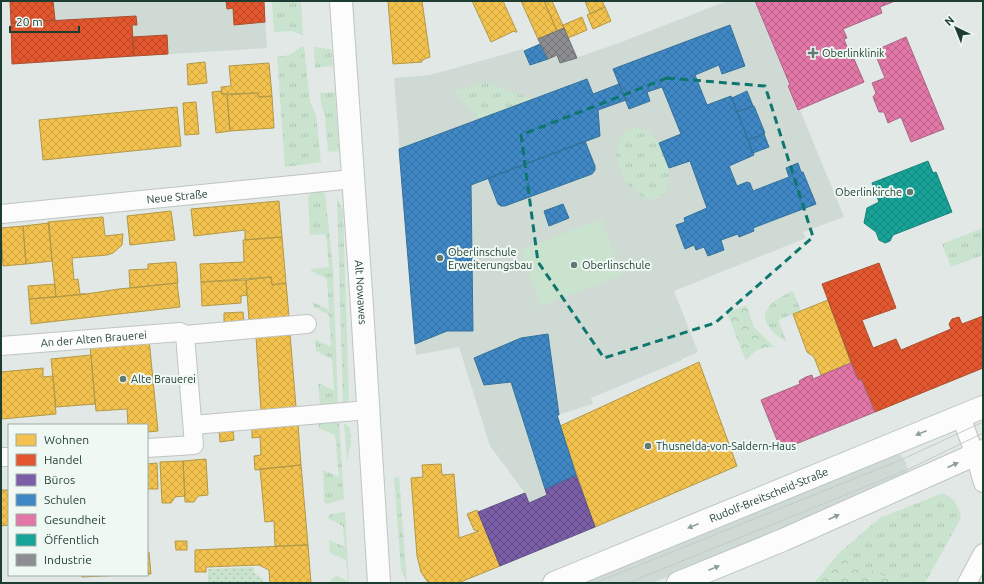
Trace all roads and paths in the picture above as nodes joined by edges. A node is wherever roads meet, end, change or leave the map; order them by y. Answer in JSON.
{"nodes":[{"id":1,"x":341,"y":1,"type":"edge"},
{"id":2,"x":353,"y":179,"type":"junction"},
{"id":3,"x":1,"y":214,"type":"edge"},
{"id":4,"x":307,"y":324,"type":"dead end"},
{"id":5,"x":185,"y":334,"type":"junction"},
{"id":6,"x":1,"y":346,"type":"edge"},
{"id":7,"x":983,"y":407,"type":"edge"},
{"id":8,"x":368,"y":410,"type":"junction"},
{"id":9,"x":961,"y":417,"type":"junction"},
{"id":10,"x":193,"y":425,"type":"junction"},
{"id":11,"x":148,"y":448,"type":"edge"},
{"id":12,"x":979,"y":453,"type":"edge"},
{"id":13,"x":983,"y":483,"type":"edge"},
{"id":14,"x":983,"y":553,"type":"edge"},
{"id":15,"x":379,"y":583,"type":"edge"},
{"id":16,"x":554,"y":583,"type":"edge"},
{"id":17,"x":678,"y":583,"type":"edge"},
{"id":18,"x":967,"y":583,"type":"edge"}],
"edges":[{"from":1,"to":2,"type":"street","name":"Alt Nowawes"},
{"from":2,"to":3,"type":"street","name":"Neue Straße"},
{"from":2,"to":8,"type":"street","name":"Alt Nowawes"},
{"from":4,"to":5,"type":"street","name":"An der Alten Brauerei"},
{"from":5,"to":6,"type":"street","name":"An der Alten Brauerei"},
{"from":5,"to":10,"type":"street"},
{"from":7,"to":9,"type":"street","name":"Rudolf-Breitscheid-Straße"},
{"from":8,"to":10,"type":"street"},
{"from":8,"to":15,"type":"street","name":"Alt Nowawes"},
{"from":9,"to":12,"type":"street"},
{"from":9,"to":16,"type":"street","name":"Rudolf-Breitscheid-Straße","one_way":true},
{"from":10,"to":11,"type":"street"},
{"from":12,"to":13,"type":"street"},
{"from":17,"to":12,"type":"street","one_way":true},
{"from":14,"to":18,"type":"street"}]}
